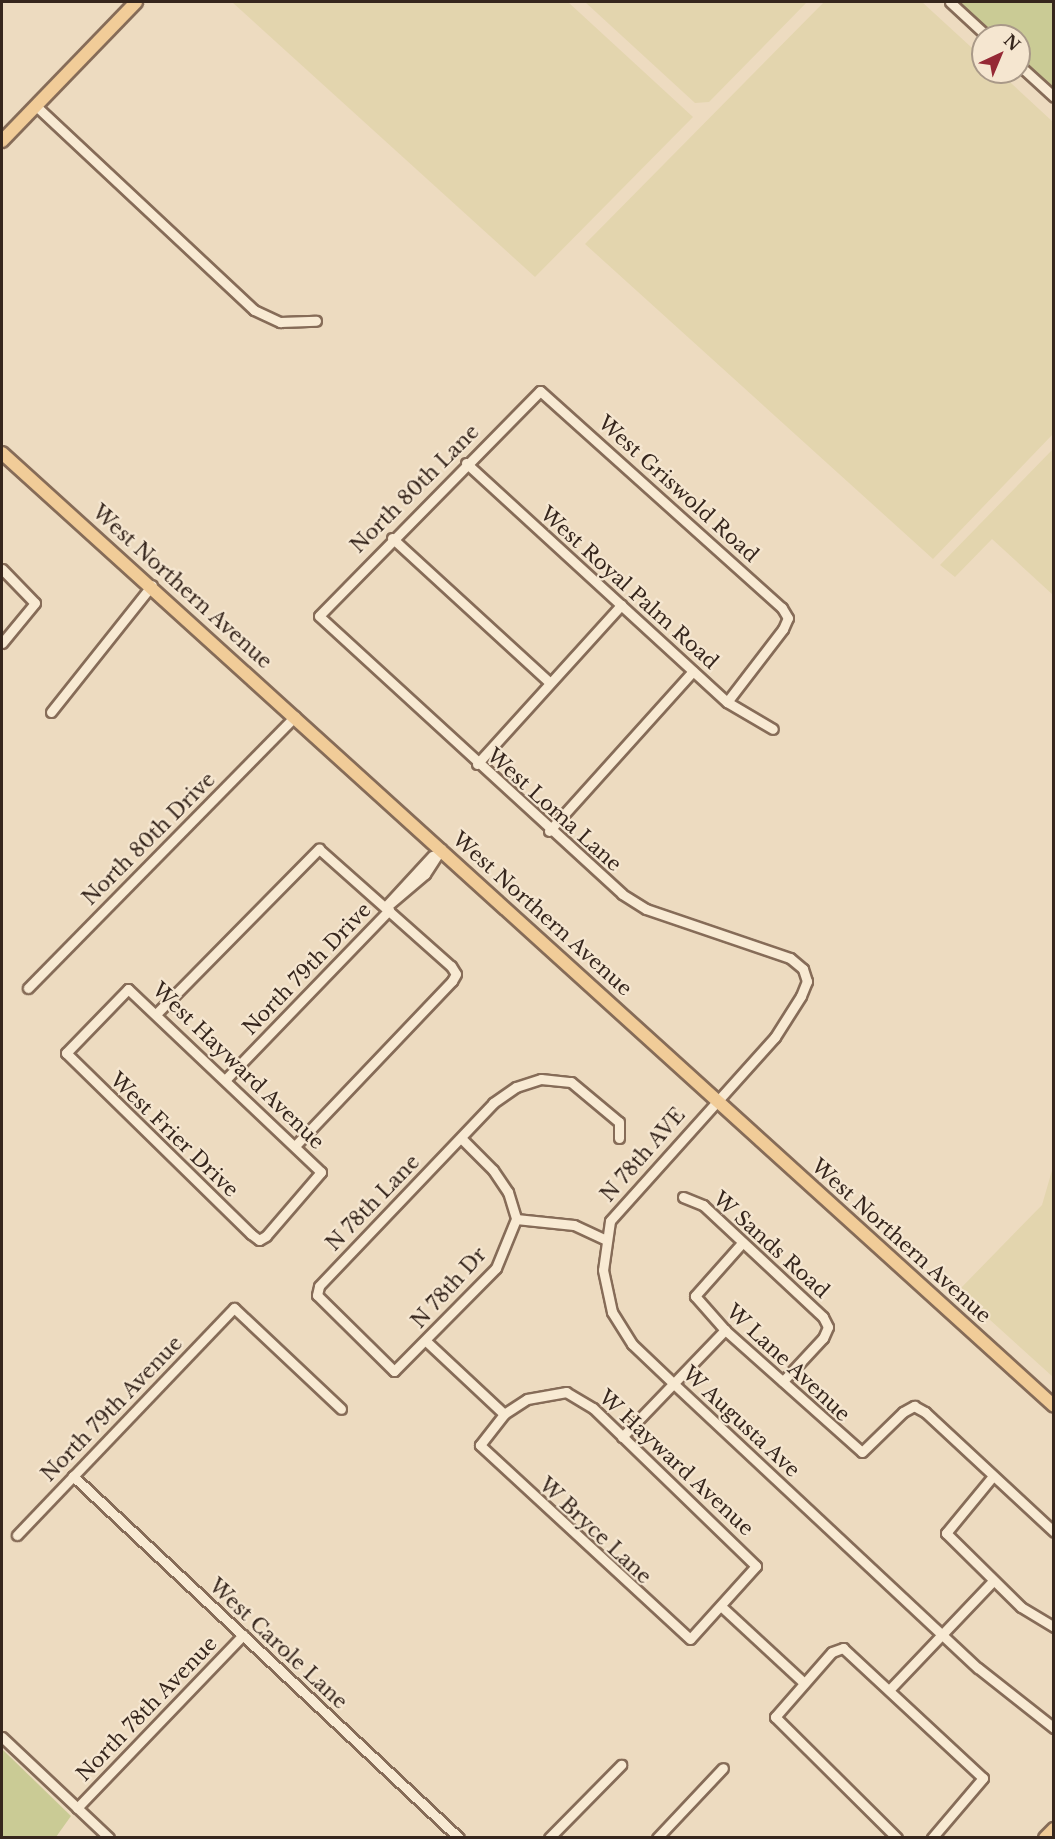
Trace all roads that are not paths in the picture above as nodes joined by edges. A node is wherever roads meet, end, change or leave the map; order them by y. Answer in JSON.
{"nodes":[{"id":1,"x":136,"y":2,"type":"edge"},
{"id":2,"x":950,"y":2,"type":"edge"},
{"id":3,"x":974,"y":24,"type":"edge"},
{"id":4,"x":1031,"y":76,"type":"edge"},
{"id":5,"x":1053,"y":96,"type":"edge"},
{"id":6,"x":35,"y":105,"type":"junction"},
{"id":7,"x":2,"y":141,"type":"edge"},
{"id":8,"x":316,"y":321,"type":"dead end"},
{"id":9,"x":540,"y":391,"type":"joint"},
{"id":10,"x":2,"y":453,"type":"edge"},
{"id":11,"x":466,"y":463,"type":"junction"},
{"id":12,"x":392,"y":538,"type":"junction"},
{"id":13,"x":2,"y":569,"type":"edge"},
{"id":14,"x":152,"y":585,"type":"junction"},
{"id":15,"x":621,"y":605,"type":"junction"},
{"id":16,"x":319,"y":616,"type":"joint"},
{"id":17,"x":2,"y":643,"type":"edge"},
{"id":18,"x":693,"y":671,"type":"junction"},
{"id":19,"x":550,"y":683,"type":"junction"},
{"id":20,"x":727,"y":702,"type":"junction"},
{"id":21,"x":51,"y":712,"type":"dead end"},
{"id":22,"x":295,"y":716,"type":"junction"},
{"id":23,"x":773,"y":729,"type":"dead end"},
{"id":24,"x":477,"y":764,"type":"junction"},
{"id":25,"x":549,"y":831,"type":"junction"},
{"id":26,"x":441,"y":849,"type":"junction"},
{"id":27,"x":387,"y":908,"type":"junction"},
{"id":28,"x":28,"y":988,"type":"dead end"},
{"id":29,"x":157,"y":1013,"type":"junction"},
{"id":30,"x":66,"y":1053,"type":"joint"},
{"id":31,"x":226,"y":1080,"type":"junction"},
{"id":32,"x":717,"y":1099,"type":"junction"},
{"id":33,"x":460,"y":1138,"type":"junction"},
{"id":34,"x":619,"y":1138,"type":"dead end"},
{"id":35,"x":296,"y":1145,"type":"junction"},
{"id":36,"x":321,"y":1172,"type":"joint"},
{"id":37,"x":683,"y":1197,"type":"dead end"},
{"id":38,"x":516,"y":1219,"type":"junction"},
{"id":39,"x":606,"y":1240,"type":"junction"},
{"id":40,"x":742,"y":1243,"type":"junction"},
{"id":41,"x":725,"y":1330,"type":"junction"},
{"id":42,"x":426,"y":1341,"type":"junction"},
{"id":43,"x":394,"y":1371,"type":"joint"},
{"id":44,"x":783,"y":1381,"type":"junction"},
{"id":45,"x":673,"y":1383,"type":"junction"},
{"id":46,"x":1053,"y":1406,"type":"edge"},
{"id":47,"x":341,"y":1409,"type":"dead end"},
{"id":48,"x":504,"y":1414,"type":"junction"},
{"id":49,"x":622,"y":1437,"type":"junction"},
{"id":50,"x":480,"y":1445,"type":"joint"},
{"id":51,"x":73,"y":1476,"type":"junction"},
{"id":52,"x":993,"y":1476,"type":"junction"},
{"id":53,"x":1053,"y":1532,"type":"edge"},
{"id":54,"x":17,"y":1535,"type":"dead end"},
{"id":55,"x":993,"y":1581,"type":"junction"},
{"id":56,"x":722,"y":1607,"type":"junction"},
{"id":57,"x":1053,"y":1627,"type":"edge"},
{"id":58,"x":243,"y":1635,"type":"junction"},
{"id":59,"x":943,"y":1636,"type":"junction"},
{"id":60,"x":804,"y":1683,"type":"junction"},
{"id":61,"x":891,"y":1688,"type":"junction"},
{"id":62,"x":1053,"y":1728,"type":"edge"},
{"id":63,"x":2,"y":1737,"type":"edge"},
{"id":64,"x":621,"y":1765,"type":"dead end"},
{"id":65,"x":723,"y":1768,"type":"dead end"},
{"id":66,"x":77,"y":1808,"type":"junction"},
{"id":67,"x":1053,"y":1829,"type":"edge"},
{"id":68,"x":109,"y":1838,"type":"edge"},
{"id":69,"x":459,"y":1838,"type":"edge"},
{"id":70,"x":549,"y":1838,"type":"edge"},
{"id":71,"x":657,"y":1838,"type":"edge"},
{"id":72,"x":897,"y":1838,"type":"edge"},
{"id":73,"x":932,"y":1838,"type":"edge"},
{"id":74,"x":1045,"y":1838,"type":"edge"}],
"edges":[{"from":1,"to":6,"type":"main road"},
{"from":2,"to":3,"type":"street"},
{"from":4,"to":5,"type":"street"},
{"from":6,"to":7,"type":"main road"},
{"from":6,"to":8,"type":"street"},
{"from":9,"to":11,"type":"street","name":"North 80th Lane"},
{"from":9,"to":20,"type":"street","name":"West Griswold Road"},
{"from":10,"to":14,"type":"main road","name":"West Northern Avenue"},
{"from":11,"to":12,"type":"street","name":"North 80th Lane"},
{"from":11,"to":15,"type":"street","name":"West Royal Palm Road"},
{"from":12,"to":16,"type":"street","name":"North 80th Lane"},
{"from":12,"to":19,"type":"street"},
{"from":13,"to":17,"type":"street"},
{"from":14,"to":21,"type":"street"},
{"from":14,"to":22,"type":"main road","name":"West Northern Avenue"},
{"from":15,"to":18,"type":"street","name":"West Royal Palm Road"},
{"from":15,"to":19,"type":"street"},
{"from":16,"to":24,"type":"street","name":"West Loma Lane"},
{"from":18,"to":20,"type":"street","name":"West Royal Palm Road"},
{"from":18,"to":25,"type":"street"},
{"from":19,"to":24,"type":"street"},
{"from":20,"to":23,"type":"street","name":"West Royal Palm Road"},
{"from":22,"to":26,"type":"main road","name":"West Northern Avenue"},
{"from":22,"to":28,"type":"street","name":"North 80th Drive"},
{"from":24,"to":25,"type":"street","name":"West Loma Lane"},
{"from":25,"to":32,"type":"street","name":"West Loma Lane"},
{"from":26,"to":27,"type":"street","name":"North 79th Drive"},
{"from":26,"to":32,"type":"main road","name":"West Northern Avenue"},
{"from":27,"to":29,"type":"street"},
{"from":27,"to":31,"type":"street","name":"North 79th Drive"},
{"from":27,"to":35,"type":"street"},
{"from":29,"to":30,"type":"street","name":"West Hayward Avenue"},
{"from":29,"to":31,"type":"street","name":"West Hayward Avenue"},
{"from":30,"to":36,"type":"street","name":"West Frier Drive"},
{"from":31,"to":35,"type":"street","name":"West Hayward Avenue"},
{"from":32,"to":39,"type":"street","name":"N 78th AVE"},
{"from":32,"to":46,"type":"main road","name":"West Northern Avenue"},
{"from":33,"to":34,"type":"street"},
{"from":33,"to":38,"type":"street"},
{"from":33,"to":43,"type":"street","name":"N 78th Lane"},
{"from":35,"to":36,"type":"street","name":"West Hayward Avenue"},
{"from":37,"to":40,"type":"street","name":"W Sands Road"},
{"from":38,"to":39,"type":"street"},
{"from":38,"to":42,"type":"street","name":"N 78th Dr"},
{"from":39,"to":45,"type":"street","name":"W Augusta Ave"},
{"from":40,"to":41,"type":"street","name":"W Lane Avenue"},
{"from":40,"to":44,"type":"street","name":"W Sands Road"},
{"from":41,"to":44,"type":"street","name":"W Lane Avenue"},
{"from":41,"to":45,"type":"street"},
{"from":42,"to":43,"type":"street","name":"N 78th Dr"},
{"from":42,"to":48,"type":"street"},
{"from":44,"to":52,"type":"street","name":"W Lane Avenue"},
{"from":45,"to":49,"type":"street"},
{"from":45,"to":59,"type":"street","name":"W Augusta Ave"},
{"from":47,"to":51,"type":"street","name":"North 79th Avenue"},
{"from":48,"to":49,"type":"street","name":"W Hayward Avenue"},
{"from":48,"to":50,"type":"street","name":"W Hayward Avenue"},
{"from":49,"to":56,"type":"street","name":"W Hayward Avenue"},
{"from":50,"to":56,"type":"street","name":"W Bryce Lane"},
{"from":51,"to":54,"type":"street","name":"North 79th Avenue"},
{"from":51,"to":58,"type":"street","name":"West Carole Lane"},
{"from":52,"to":53,"type":"street"},
{"from":52,"to":55,"type":"street"},
{"from":55,"to":57,"type":"street"},
{"from":55,"to":59,"type":"street"},
{"from":56,"to":60,"type":"street"},
{"from":58,"to":66,"type":"street","name":"North 78th Avenue"},
{"from":58,"to":69,"type":"street","name":"West Carole Lane"},
{"from":59,"to":61,"type":"street"},
{"from":59,"to":62,"type":"street","name":"W Augusta Ave"},
{"from":60,"to":61,"type":"street"},
{"from":60,"to":72,"type":"street"},
{"from":61,"to":73,"type":"street"},
{"from":63,"to":66,"type":"street"},
{"from":64,"to":70,"type":"street"},
{"from":65,"to":71,"type":"street"},
{"from":66,"to":68,"type":"street"},
{"from":67,"to":74,"type":"main road"}]}
